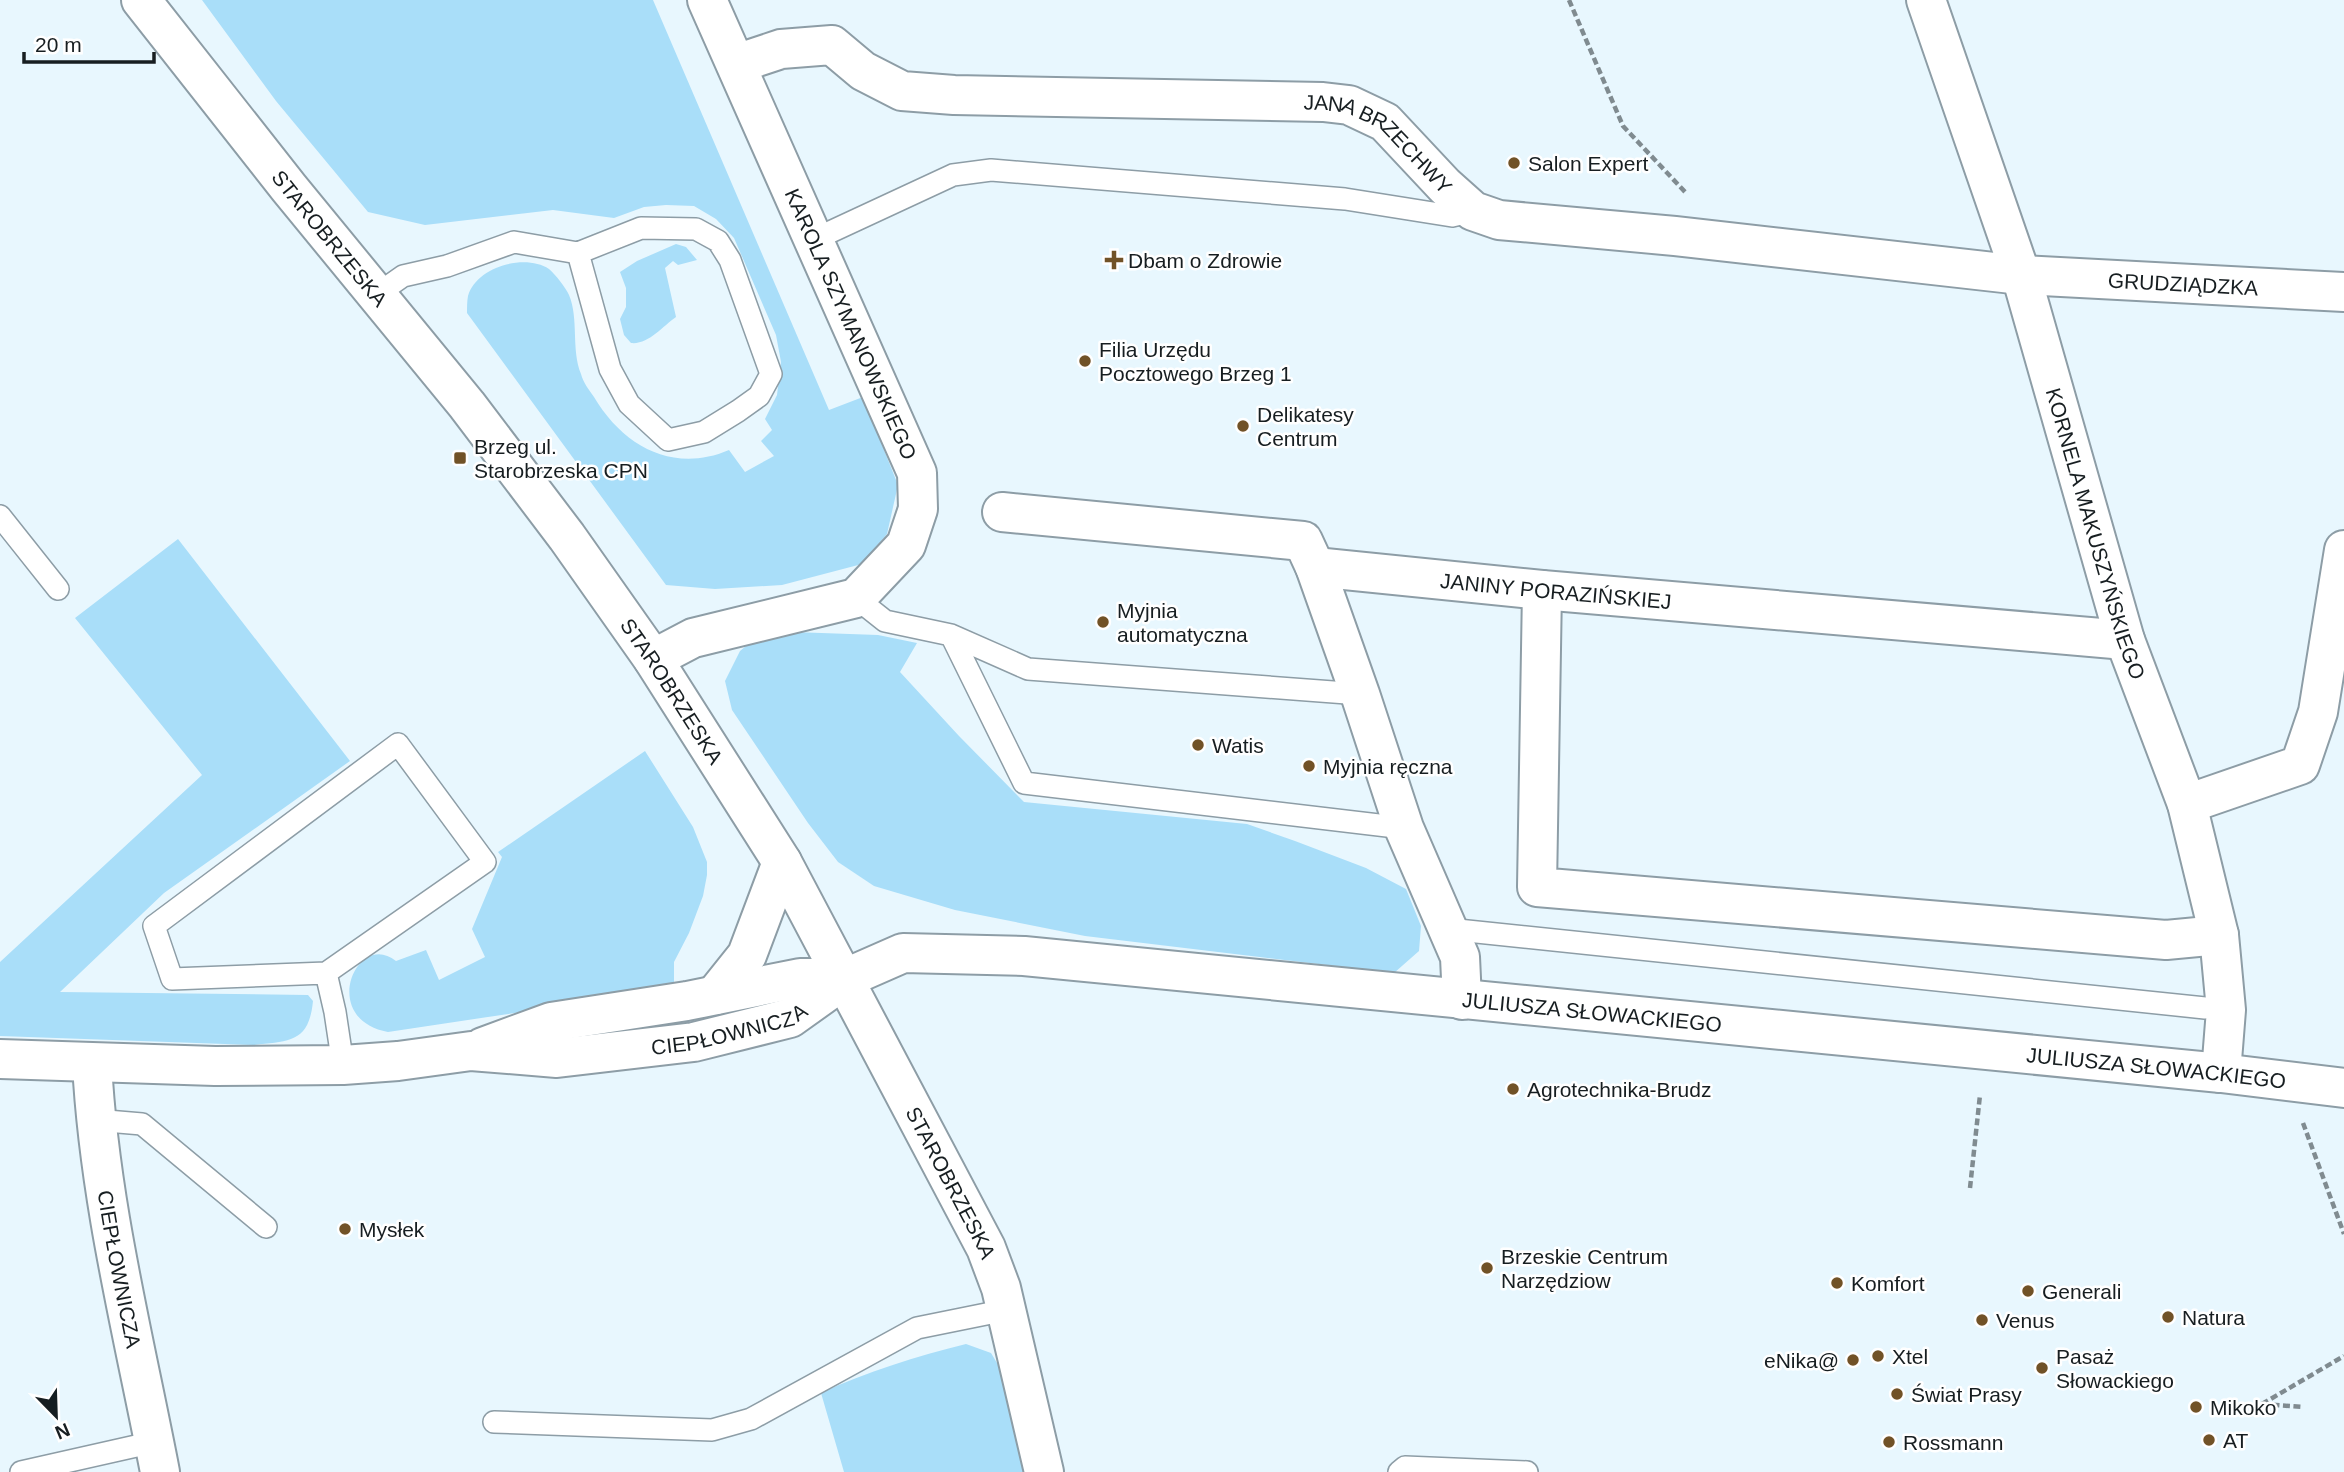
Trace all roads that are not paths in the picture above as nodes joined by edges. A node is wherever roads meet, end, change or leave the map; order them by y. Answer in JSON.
{"nodes":[{"id":1,"x":141,"y":0,"type":"edge"},
{"id":2,"x":707,"y":0,"type":"edge"},
{"id":3,"x":1926,"y":0,"type":"edge"},
{"id":4,"x":736,"y":64,"type":"junction"},
{"id":5,"x":1473,"y":211,"type":"junction"},
{"id":6,"x":813,"y":240,"type":"junction"},
{"id":7,"x":579,"y":253,"type":"junction"},
{"id":8,"x":2021,"y":275,"type":"junction"},
{"id":9,"x":2344,"y":292,"type":"edge"},
{"id":10,"x":376,"y":295,"type":"junction"},
{"id":11,"x":1002,"y":512,"type":"dead end"},
{"id":12,"x":0,"y":516,"type":"edge"},
{"id":13,"x":2344,"y":550,"type":"edge"},
{"id":14,"x":1315,"y":567,"type":"junction"},
{"id":15,"x":58,"y":589,"type":"dead end"},
{"id":16,"x":1542,"y":590,"type":"junction"},
{"id":17,"x":856,"y":598,"type":"junction"},
{"id":18,"x":950,"y":635,"type":"junction"},
{"id":19,"x":2125,"y":640,"type":"junction"},
{"id":20,"x":653,"y":659,"type":"junction"},
{"id":21,"x":1360,"y":694,"type":"junction"},
{"id":22,"x":2187,"y":804,"type":"junction"},
{"id":23,"x":1404,"y":828,"type":"junction"},
{"id":24,"x":782,"y":862,"type":"junction"},
{"id":25,"x":1448,"y":929,"type":"junction"},
{"id":26,"x":2219,"y":935,"type":"junction"},
{"id":27,"x":326,"y":973,"type":"junction"},
{"id":28,"x":846,"y":978,"type":"junction"},
{"id":29,"x":715,"y":995,"type":"junction"},
{"id":30,"x":1462,"y":1000,"type":"junction"},
{"id":31,"x":2206,"y":1008,"type":"dead end"},
{"id":32,"x":471,"y":1051,"type":"junction"},
{"id":33,"x":0,"y":1059,"type":"edge"},
{"id":34,"x":92,"y":1063,"type":"junction"},
{"id":35,"x":343,"y":1065,"type":"junction"},
{"id":36,"x":2221,"y":1073,"type":"junction"},
{"id":37,"x":2344,"y":1088,"type":"edge"},
{"id":38,"x":95,"y":1120,"type":"junction"},
{"id":39,"x":266,"y":1227,"type":"dead end"},
{"id":40,"x":1006,"y":1310,"type":"junction"},
{"id":41,"x":494,"y":1422,"type":"dead end"},
{"id":42,"x":157,"y":1457,"type":"edge"},
{"id":43,"x":21,"y":1472,"type":"edge"},
{"id":44,"x":1044,"y":1472,"type":"edge"},
{"id":45,"x":1399,"y":1472,"type":"edge"},
{"id":46,"x":1527,"y":1472,"type":"edge"}],
"edges":[{"from":1,"to":10,"type":"street","name":"STAROBRZESKA"},
{"from":2,"to":4,"type":"street","name":"KAROLA SZYMANOWSKIEGO"},
{"from":3,"to":8,"type":"street","name":"KORNELA MAKUSZYŃSKIEGO"},
{"from":4,"to":5,"type":"street","name":"JANA BRZECHWY"},
{"from":4,"to":6,"type":"street","name":"KAROLA SZYMANOWSKIEGO"},
{"from":5,"to":6,"type":"lane"},
{"from":5,"to":8,"type":"street","name":"JANA BRZECHWY"},
{"from":6,"to":17,"type":"street","name":"KAROLA SZYMANOWSKIEGO"},
{"from":7,"to":7,"type":"lane"},
{"from":7,"to":10,"type":"lane"},
{"from":8,"to":9,"type":"street","name":"GRUDZIĄDZKA"},
{"from":8,"to":19,"type":"street","name":"KORNELA MAKUSZYŃSKIEGO"},
{"from":10,"to":20,"type":"street","name":"STAROBRZESKA"},
{"from":11,"to":14,"type":"street"},
{"from":12,"to":15,"type":"lane"},
{"from":13,"to":22,"type":"street"},
{"from":14,"to":16,"type":"street","name":"JANINY PORAZIŃSKIEJ"},
{"from":14,"to":21,"type":"street"},
{"from":16,"to":19,"type":"street","name":"JANINY PORAZIŃSKIEJ"},
{"from":16,"to":26,"type":"street"},
{"from":17,"to":18,"type":"lane"},
{"from":17,"to":20,"type":"street"},
{"from":18,"to":21,"type":"lane"},
{"from":18,"to":23,"type":"lane"},
{"from":19,"to":22,"type":"street","name":"KORNELA MAKUSZYŃSKIEGO"},
{"from":20,"to":24,"type":"street","name":"STAROBRZESKA"},
{"from":21,"to":23,"type":"street"},
{"from":22,"to":26,"type":"street","name":"KORNELA MAKUSZYŃSKIEGO"},
{"from":23,"to":25,"type":"street"},
{"from":24,"to":28,"type":"street","name":"STAROBRZESKA"},
{"from":24,"to":29,"type":"street","name":"CIEPŁOWNICZA"},
{"from":25,"to":30,"type":"street"},
{"from":25,"to":31,"type":"lane"},
{"from":26,"to":36,"type":"street","name":"KORNELA MAKUSZYŃSKIEGO"},
{"from":27,"to":27,"type":"lane"},
{"from":27,"to":35,"type":"lane"},
{"from":28,"to":29,"type":"street","name":"CIEPŁOWNICZA"},
{"from":28,"to":30,"type":"street","name":"JULIUSZA SŁOWACKIEGO"},
{"from":28,"to":32,"type":"street","name":"CIEPŁOWNICZA"},
{"from":28,"to":40,"type":"street","name":"STAROBRZESKA"},
{"from":29,"to":32,"type":"street","name":"CIEPŁOWNICZA"},
{"from":30,"to":36,"type":"street","name":"JULIUSZA SŁOWACKIEGO"},
{"from":32,"to":35,"type":"street","name":"CIEPŁOWNICZA"},
{"from":33,"to":34,"type":"street","name":"CIEPŁOWNICZA"},
{"from":34,"to":35,"type":"street","name":"CIEPŁOWNICZA"},
{"from":34,"to":38,"type":"street","name":"CIEPŁOWNICZA"},
{"from":36,"to":37,"type":"street","name":"JULIUSZA SŁOWACKIEGO"},
{"from":38,"to":39,"type":"lane"},
{"from":38,"to":42,"type":"street","name":"CIEPŁOWNICZA"},
{"from":40,"to":41,"type":"lane"},
{"from":40,"to":44,"type":"street","name":"STAROBRZESKA"},
{"from":42,"to":43,"type":"lane"},
{"from":45,"to":46,"type":"lane"}]}
